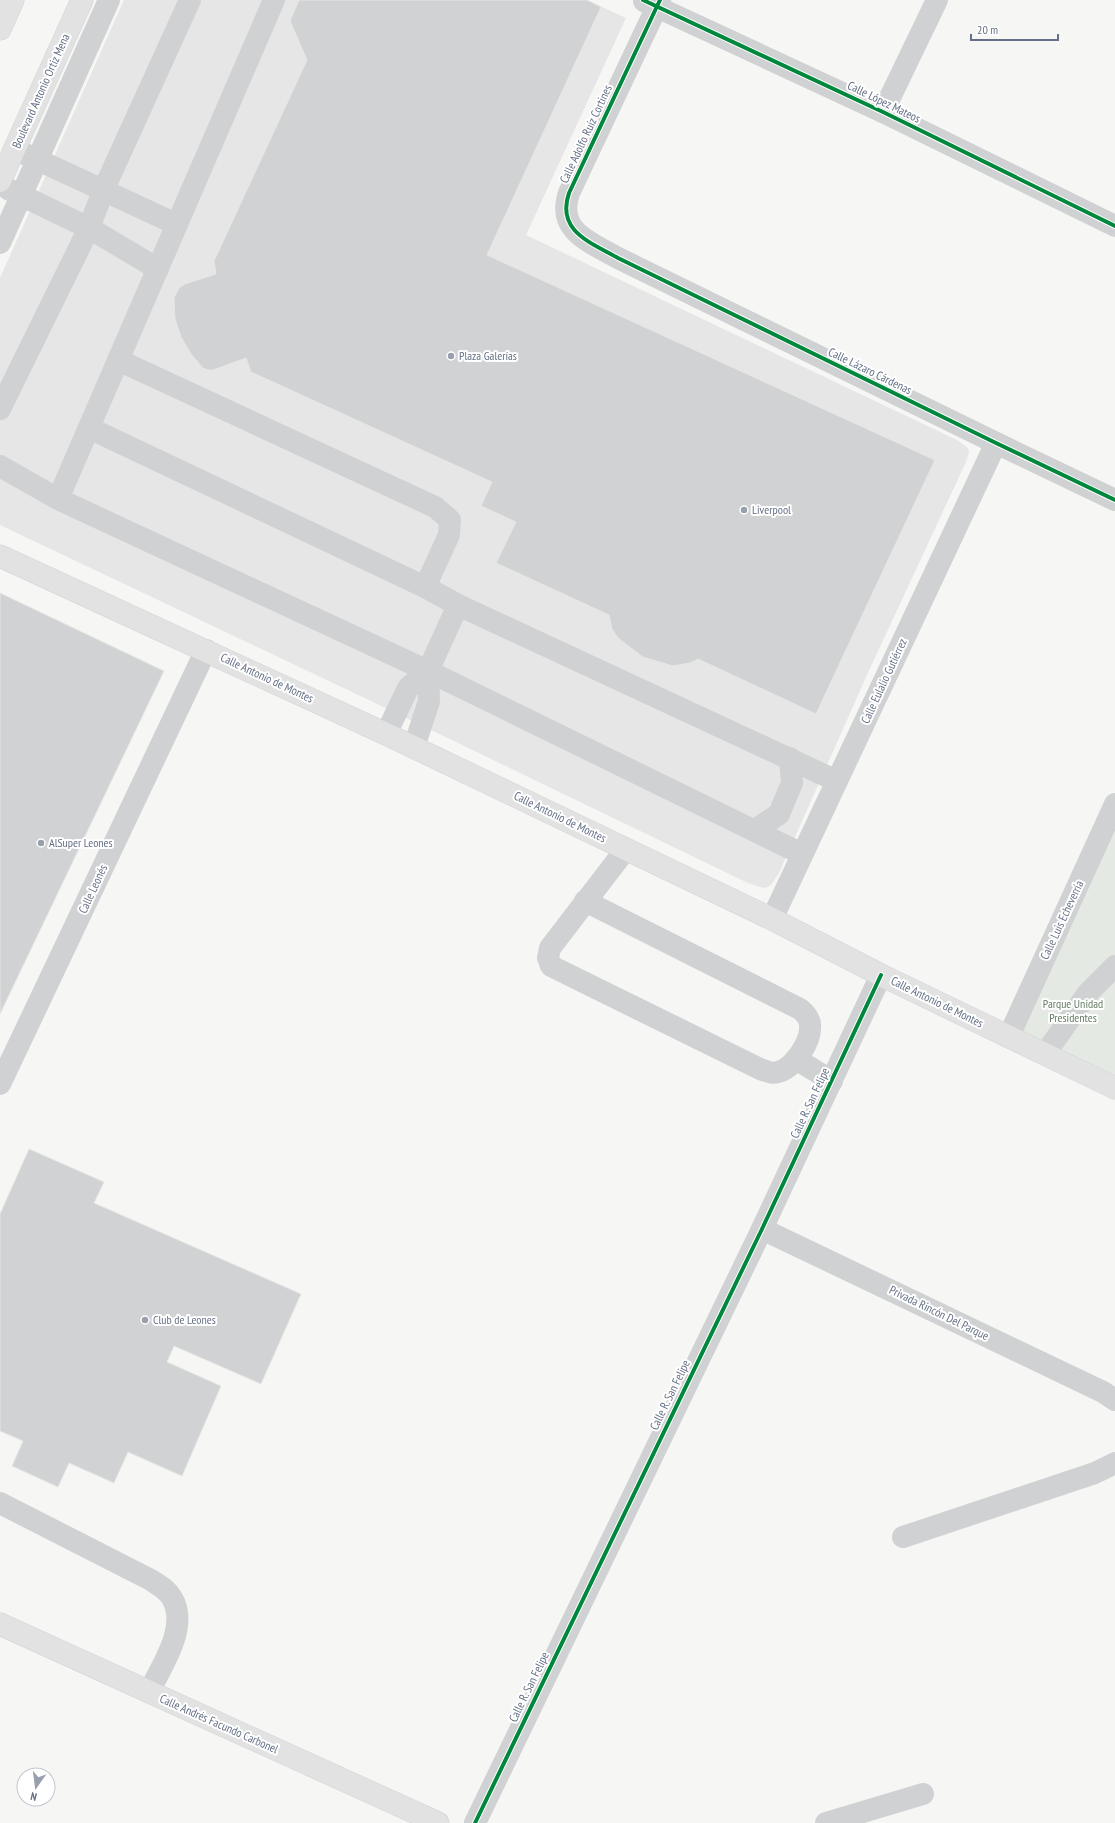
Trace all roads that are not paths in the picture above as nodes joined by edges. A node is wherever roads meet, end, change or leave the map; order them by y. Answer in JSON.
{"nodes":[{"id":1,"x":13,"y":0,"type":"edge"},
{"id":2,"x":82,"y":0,"type":"edge"},
{"id":3,"x":109,"y":0,"type":"edge"},
{"id":4,"x":190,"y":0,"type":"edge"},
{"id":5,"x":274,"y":0,"type":"edge"},
{"id":6,"x":937,"y":0,"type":"edge"},
{"id":7,"x":653,"y":2,"type":"edge"},
{"id":8,"x":0,"y":29,"type":"edge"},
{"id":9,"x":883,"y":112,"type":"junction"},
{"id":10,"x":15,"y":150,"type":"junction"},
{"id":11,"x":37,"y":160,"type":"junction"},
{"id":12,"x":0,"y":181,"type":"edge"},
{"id":13,"x":0,"y":186,"type":"edge"},
{"id":14,"x":103,"y":191,"type":"junction"},
{"id":15,"x":22,"y":195,"type":"junction"},
{"id":16,"x":176,"y":224,"type":"junction"},
{"id":17,"x":1115,"y":226,"type":"edge"},
{"id":18,"x":89,"y":228,"type":"junction"},
{"id":19,"x":0,"y":243,"type":"edge"},
{"id":20,"x":618,"y":258,"type":"joint"},
{"id":21,"x":158,"y":269,"type":"junction"},
{"id":22,"x":118,"y":360,"type":"junction"},
{"id":23,"x":0,"y":409,"type":"edge"},
{"id":24,"x":89,"y":428,"type":"junction"},
{"id":25,"x":996,"y":443,"type":"junction"},
{"id":26,"x":0,"y":466,"type":"edge"},
{"id":27,"x":58,"y":499,"type":"junction"},
{"id":28,"x":1115,"y":500,"type":"edge"},
{"id":29,"x":0,"y":556,"type":"edge"},
{"id":30,"x":425,"y":587,"type":"junction"},
{"id":31,"x":458,"y":605,"type":"junction"},
{"id":32,"x":206,"y":650,"type":"junction"},
{"id":33,"x":428,"y":671,"type":"junction"},
{"id":34,"x":386,"y":734,"type":"junction"},
{"id":35,"x":414,"y":747,"type":"junction"},
{"id":36,"x":790,"y":758,"type":"junction"},
{"id":37,"x":837,"y":781,"type":"junction"},
{"id":38,"x":1115,"y":804,"type":"edge"},
{"id":39,"x":755,"y":830,"type":"junction"},
{"id":40,"x":626,"y":849,"type":"junction"},
{"id":41,"x":802,"y":854,"type":"junction"},
{"id":42,"x":585,"y":901,"type":"junction"},
{"id":43,"x":772,"y":919,"type":"junction"},
{"id":44,"x":1115,"y":966,"type":"edge"},
{"id":45,"x":881,"y":975,"type":"junction"},
{"id":46,"x":1009,"y":1036,"type":"junction"},
{"id":47,"x":1045,"y":1054,"type":"junction"},
{"id":48,"x":796,"y":1059,"type":"junction"},
{"id":49,"x":832,"y":1081,"type":"junction"},
{"id":50,"x":0,"y":1084,"type":"edge"},
{"id":51,"x":1115,"y":1088,"type":"edge"},
{"id":52,"x":762,"y":1229,"type":"junction"},
{"id":53,"x":1115,"y":1400,"type":"edge"},
{"id":54,"x":1115,"y":1463,"type":"edge"},
{"id":55,"x":0,"y":1503,"type":"edge"},
{"id":56,"x":903,"y":1536,"type":"dead end"},
{"id":57,"x":0,"y":1624,"type":"edge"},
{"id":58,"x":149,"y":1692,"type":"junction"},
{"id":59,"x":923,"y":1794,"type":"dead end"},
{"id":60,"x":438,"y":1823,"type":"edge"},
{"id":61,"x":475,"y":1823,"type":"edge"},
{"id":62,"x":826,"y":1823,"type":"edge"}],
"edges":[{"from":1,"to":8,"type":"main road"},
{"from":2,"to":10,"type":"main road","name":"Boulevard Antonio Ortiz Mena"},
{"from":3,"to":11,"type":"street"},
{"from":4,"to":14,"type":"street"},
{"from":5,"to":16,"type":"street"},
{"from":6,"to":9,"type":"street"},
{"from":7,"to":9,"type":"street","name":"Calle López Mateos"},
{"from":7,"to":20,"type":"street","name":"Calle Adolfo Ruíz Cortines"},
{"from":9,"to":17,"type":"street","name":"Calle López Mateos"},
{"from":10,"to":11,"type":"street"},
{"from":10,"to":12,"type":"main road","name":"Boulevard Antonio Ortiz Mena"},
{"from":11,"to":14,"type":"street"},
{"from":11,"to":15,"type":"street"},
{"from":13,"to":15,"type":"street"},
{"from":14,"to":16,"type":"street"},
{"from":14,"to":18,"type":"street"},
{"from":15,"to":18,"type":"street"},
{"from":15,"to":19,"type":"street"},
{"from":16,"to":21,"type":"street"},
{"from":18,"to":21,"type":"street"},
{"from":18,"to":23,"type":"street"},
{"from":20,"to":25,"type":"street","name":"Calle Lázaro Cárdenas"},
{"from":21,"to":22,"type":"street"},
{"from":22,"to":24,"type":"street"},
{"from":22,"to":30,"type":"street"},
{"from":24,"to":27,"type":"street"},
{"from":24,"to":30,"type":"street"},
{"from":25,"to":28,"type":"street","name":"Calle Lázaro Cárdenas"},
{"from":25,"to":37,"type":"street","name":"Calle Eulalio Gutiérrez"},
{"from":26,"to":27,"type":"street"},
{"from":27,"to":33,"type":"street"},
{"from":29,"to":32,"type":"main road","name":"Calle Antonio de Montes"},
{"from":30,"to":31,"type":"street"},
{"from":31,"to":33,"type":"street"},
{"from":31,"to":36,"type":"street"},
{"from":32,"to":34,"type":"main road","name":"Calle Antonio de Montes"},
{"from":32,"to":50,"type":"street","name":"Calle Leonés"},
{"from":33,"to":34,"type":"street"},
{"from":33,"to":35,"type":"street"},
{"from":33,"to":39,"type":"street"},
{"from":34,"to":35,"type":"main road","name":"Calle Antonio de Montes"},
{"from":35,"to":40,"type":"main road","name":"Calle Antonio de Montes"},
{"from":36,"to":37,"type":"street"},
{"from":36,"to":39,"type":"street"},
{"from":37,"to":41,"type":"street","name":"Calle Eulalio Gutiérrez"},
{"from":38,"to":46,"type":"street","name":"Calle Luis Echeverría"},
{"from":39,"to":41,"type":"street"},
{"from":40,"to":42,"type":"street"},
{"from":40,"to":43,"type":"main road","name":"Calle Antonio de Montes"},
{"from":41,"to":43,"type":"street","name":"Calle Eulalio Gutiérrez"},
{"from":42,"to":48,"type":"street"},
{"from":42,"to":48,"type":"street"},
{"from":43,"to":45,"type":"main road","name":"Calle Antonio de Montes"},
{"from":44,"to":47,"type":"street"},
{"from":45,"to":46,"type":"main road","name":"Calle Antonio de Montes"},
{"from":45,"to":49,"type":"street","name":"Calle R. San Felipe"},
{"from":46,"to":47,"type":"main road","name":"Calle Antonio de Montes"},
{"from":47,"to":51,"type":"main road","name":"Calle Antonio de Montes"},
{"from":48,"to":49,"type":"street"},
{"from":49,"to":52,"type":"street","name":"Calle R. San Felipe"},
{"from":52,"to":53,"type":"street","name":"Privada Rincón Del Parque"},
{"from":52,"to":61,"type":"street","name":"Calle R. San Felipe"},
{"from":54,"to":56,"type":"street"},
{"from":55,"to":58,"type":"street"},
{"from":57,"to":58,"type":"main road","name":"Calle Andrés Facundo Carbonel"},
{"from":58,"to":60,"type":"main road","name":"Calle Andrés Facundo Carbonel"},
{"from":59,"to":62,"type":"street"}]}
